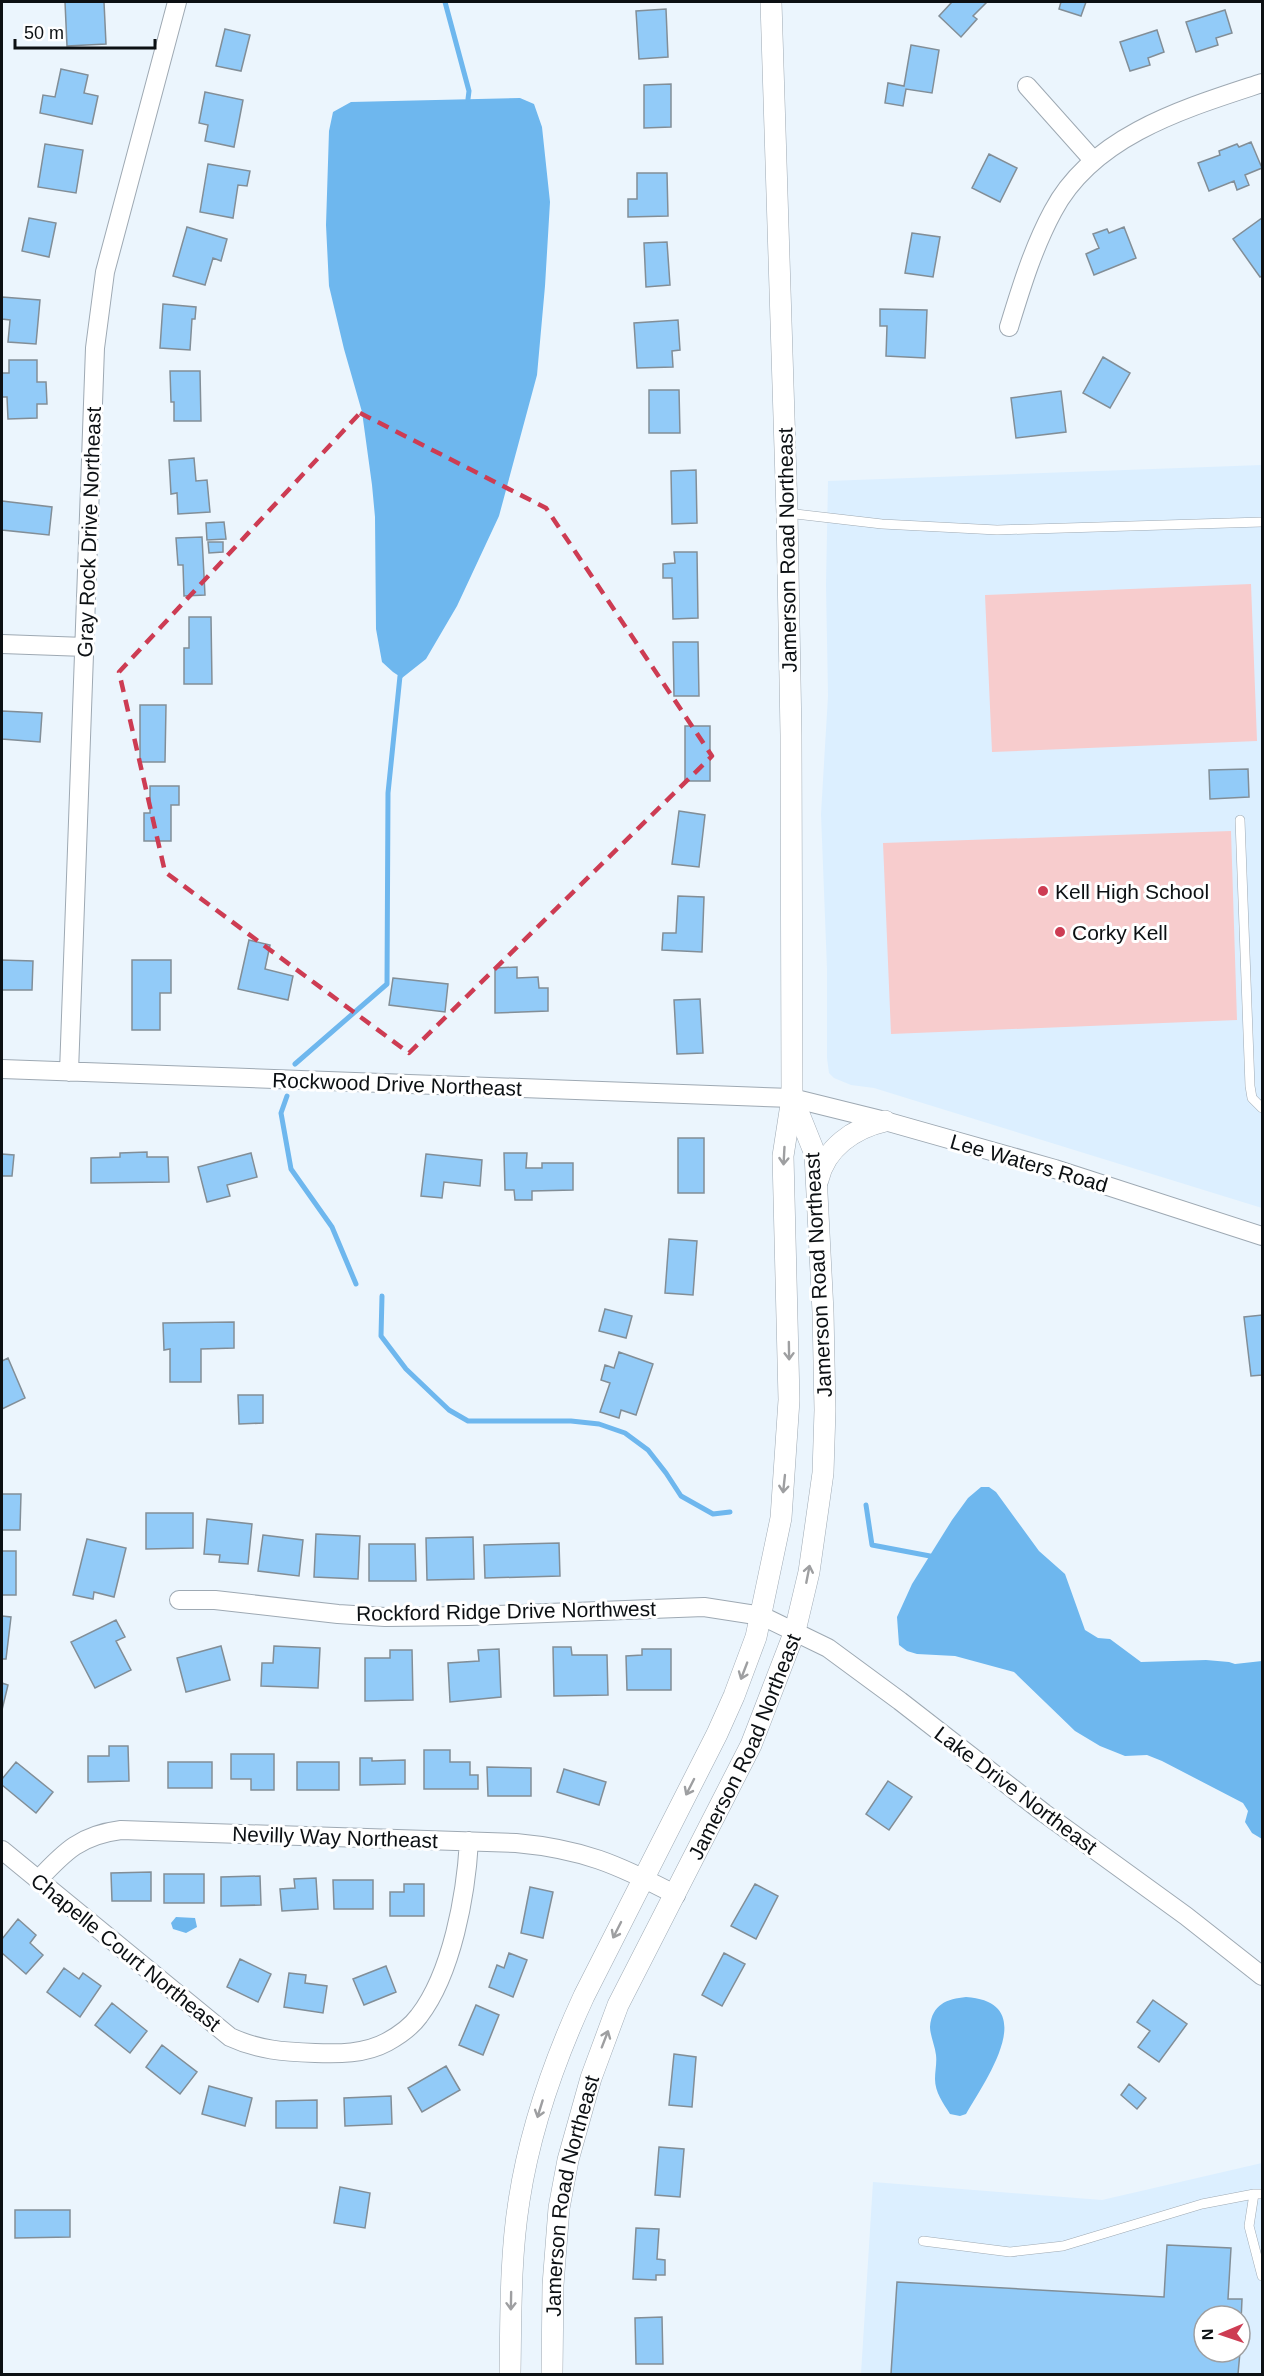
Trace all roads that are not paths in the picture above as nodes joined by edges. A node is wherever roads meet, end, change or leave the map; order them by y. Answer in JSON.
{"nodes":[{"id":1,"x":177,"y":2,"type":"edge"},
{"id":2,"x":771,"y":2,"type":"edge"},
{"id":3,"x":1263,"y":83,"type":"edge"},
{"id":4,"x":1027,"y":86,"type":"dead end"},
{"id":5,"x":1093,"y":160,"type":"junction"},
{"id":6,"x":1009,"y":327,"type":"dead end"},
{"id":7,"x":787,"y":513,"type":"junction"},
{"id":8,"x":1263,"y":522,"type":"edge"},
{"id":9,"x":2,"y":644,"type":"edge"},
{"id":10,"x":85,"y":647,"type":"junction"},
{"id":11,"x":1240,"y":820,"type":"dead end"},
{"id":12,"x":2,"y":1070,"type":"edge"},
{"id":13,"x":69,"y":1072,"type":"junction"},
{"id":14,"x":792,"y":1098,"type":"junction"},
{"id":15,"x":1263,"y":1108,"type":"edge"},
{"id":16,"x":885,"y":1121,"type":"junction"},
{"id":17,"x":816,"y":1186,"type":"junction"},
{"id":18,"x":1263,"y":1236,"type":"edge"},
{"id":19,"x":179,"y":1600,"type":"dead end"},
{"id":20,"x":762,"y":1616,"type":"junction"},
{"id":21,"x":795,"y":1631,"type":"junction"},
{"id":22,"x":469,"y":1841,"type":"junction"},
{"id":23,"x":2,"y":1850,"type":"edge"},
{"id":24,"x":643,"y":1878,"type":"junction"},
{"id":25,"x":38,"y":1880,"type":"junction"},
{"id":26,"x":676,"y":1895,"type":"junction"},
{"id":27,"x":1263,"y":1976,"type":"edge"},
{"id":28,"x":1258,"y":2194,"type":"edge"},
{"id":29,"x":923,"y":2241,"type":"dead end"},
{"id":30,"x":1263,"y":2276,"type":"edge"},
{"id":31,"x":510,"y":2374,"type":"edge"},
{"id":32,"x":552,"y":2374,"type":"edge"}],
"edges":[{"from":1,"to":10,"type":"street","name":"Gray Rock Drive Northeast"},
{"from":2,"to":7,"type":"street","name":"Jamerson Road Northeast"},
{"from":3,"to":5,"type":"street"},
{"from":4,"to":5,"type":"street"},
{"from":5,"to":6,"type":"street"},
{"from":7,"to":8,"type":"lane"},
{"from":7,"to":14,"type":"street","name":"Jamerson Road Northeast"},
{"from":9,"to":10,"type":"street"},
{"from":10,"to":13,"type":"street","name":"Gray Rock Drive Northeast"},
{"from":11,"to":15,"type":"lane"},
{"from":12,"to":13,"type":"street","name":"Rockwood Drive Northeast"},
{"from":13,"to":14,"type":"street","name":"Rockwood Drive Northeast"},
{"from":14,"to":16,"type":"street","name":"Lee Waters Road"},
{"from":14,"to":17,"type":"street","name":"Jamerson Road Northeast"},
{"from":14,"to":20,"type":"street","name":"Jamerson Road Northeast","one_way":true},
{"from":16,"to":17,"type":"street"},
{"from":16,"to":18,"type":"street","name":"Lee Waters Road"},
{"from":21,"to":17,"type":"street","name":"Jamerson Road Northeast","one_way":true},
{"from":19,"to":20,"type":"street","name":"Rockford Ridge Drive Northwest"},
{"from":20,"to":21,"type":"street","name":"Lake Drive Northeast"},
{"from":20,"to":24,"type":"street","name":"Jamerson Road Northeast","one_way":true},
{"from":21,"to":26,"type":"street","name":"Jamerson Road Northeast"},
{"from":21,"to":27,"type":"street","name":"Lake Drive Northeast"},
{"from":22,"to":24,"type":"street","name":"Nevilly Way Northeast"},
{"from":22,"to":25,"type":"street","name":"Nevilly Way Northeast"},
{"from":22,"to":25,"type":"street","name":"Chapelle Court Northeast"},
{"from":23,"to":25,"type":"street","name":"Chapelle Court Northeast"},
{"from":24,"to":26,"type":"street","name":"Nevilly Way Northeast"},
{"from":24,"to":31,"type":"street","name":"Jamerson Road Northeast","one_way":true},
{"from":32,"to":26,"type":"street","name":"Jamerson Road Northeast","one_way":true},
{"from":28,"to":29,"type":"lane"},
{"from":28,"to":30,"type":"lane"}]}
